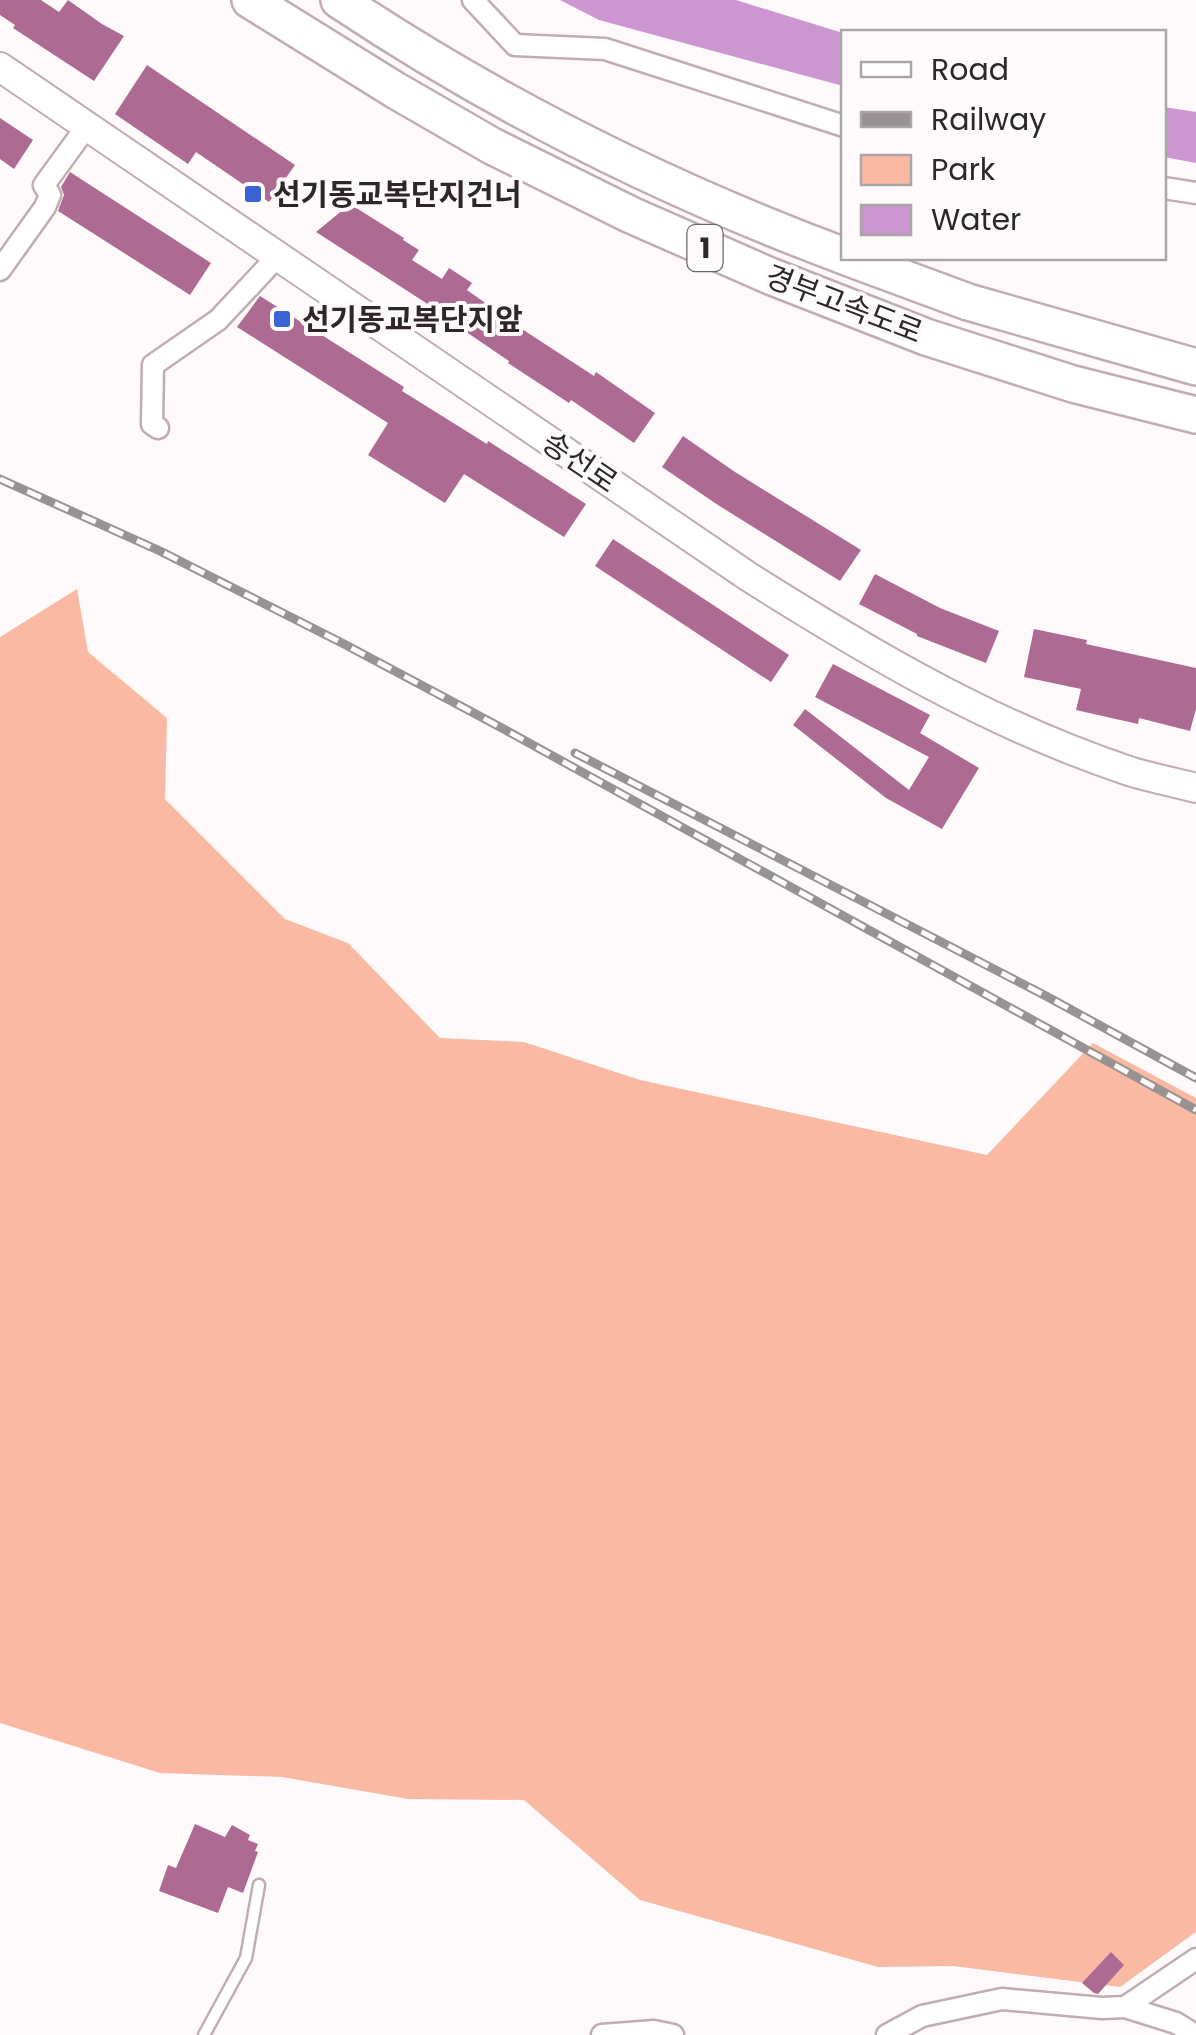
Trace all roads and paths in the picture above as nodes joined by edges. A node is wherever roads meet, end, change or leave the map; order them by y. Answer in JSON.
{"nodes":[{"id":1,"x":250,"y":0,"type":"edge"},
{"id":2,"x":339,"y":0,"type":"edge"},
{"id":3,"x":473,"y":0,"type":"edge"},
{"id":4,"x":0,"y":68,"type":"edge"},
{"id":5,"x":841,"y":125,"type":"edge"},
{"id":6,"x":86,"y":126,"type":"junction"},
{"id":7,"x":1166,"y":188,"type":"edge"},
{"id":8,"x":1196,"y":193,"type":"edge"},
{"id":9,"x":841,"y":254,"type":"edge"},
{"id":10,"x":278,"y":258,"type":"junction"},
{"id":11,"x":857,"y":260,"type":"edge"},
{"id":12,"x":0,"y":270,"type":"edge"},
{"id":13,"x":1196,"y":367,"type":"edge"},
{"id":14,"x":1196,"y":415,"type":"edge"},
{"id":15,"x":158,"y":428,"type":"dead end"},
{"id":16,"x":1196,"y":788,"type":"edge"},
{"id":17,"x":259,"y":1885,"type":"dead end"},
{"id":18,"x":1196,"y":1960,"type":"edge"},
{"id":19,"x":1126,"y":2008,"type":"junction"},
{"id":20,"x":204,"y":2035,"type":"edge"},
{"id":21,"x":602,"y":2035,"type":"edge"},
{"id":22,"x":673,"y":2035,"type":"edge"},
{"id":23,"x":887,"y":2035,"type":"edge"},
{"id":24,"x":1195,"y":2035,"type":"edge"}],
"edges":[{"from":1,"to":14,"type":"highway","name":"경부고속도로","number":"1"},
{"from":2,"to":9,"type":"highway","name":"경부고속도로","number":"1"},
{"from":3,"to":5,"type":"street"},
{"from":4,"to":6,"type":"main road","name":"송선로"},
{"from":6,"to":10,"type":"main road","name":"송선로"},
{"from":6,"to":12,"type":"street"},
{"from":7,"to":8,"type":"street"},
{"from":10,"to":15,"type":"street"},
{"from":10,"to":16,"type":"main road","name":"송선로"},
{"from":11,"to":13,"type":"highway","name":"경부고속도로","number":"1"},
{"from":17,"to":20,"type":"lane"},
{"from":18,"to":19,"type":"street"},
{"from":19,"to":23,"type":"street"},
{"from":19,"to":24,"type":"street"},
{"from":21,"to":22,"type":"street"}]}
